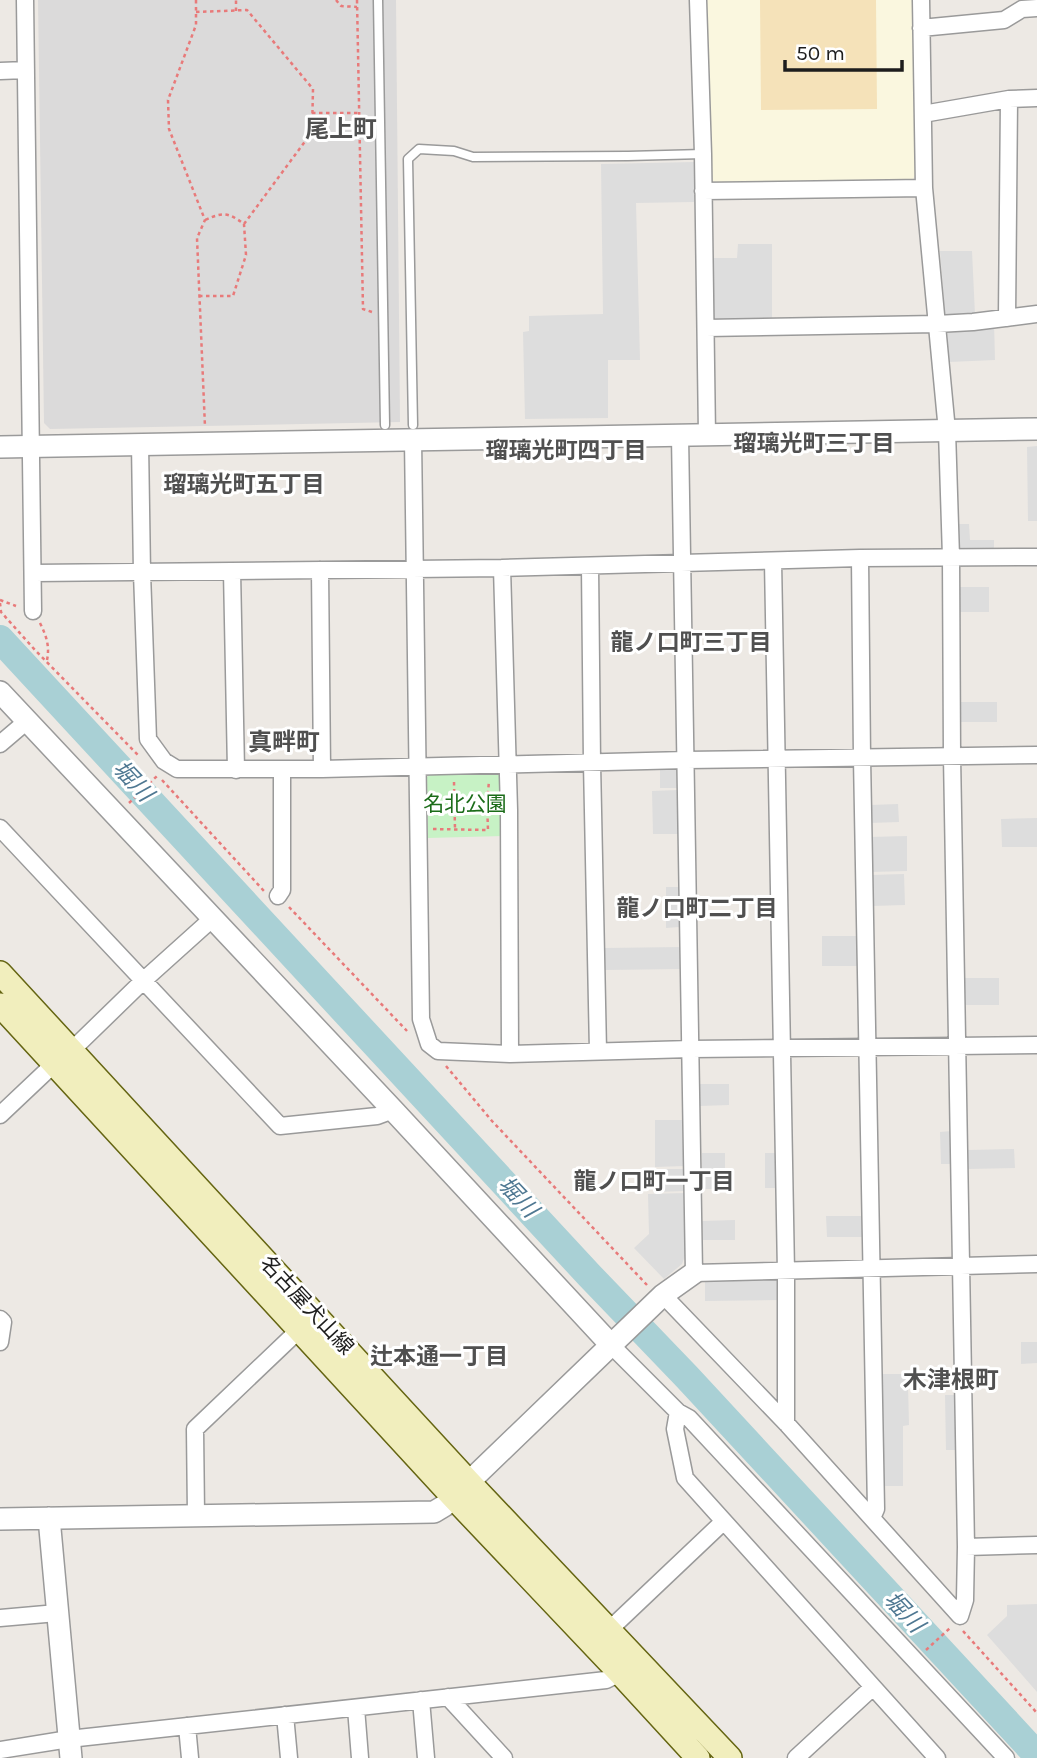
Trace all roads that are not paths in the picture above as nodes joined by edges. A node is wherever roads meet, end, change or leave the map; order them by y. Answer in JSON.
{"nodes":[{"id":1,"x":25,"y":0,"type":"edge"},
{"id":2,"x":378,"y":0,"type":"edge"},
{"id":3,"x":698,"y":0,"type":"edge"},
{"id":4,"x":921,"y":0,"type":"edge"},
{"id":5,"x":1037,"y":8,"type":"edge"},
{"id":6,"x":921,"y":28,"type":"junction"},
{"id":7,"x":26,"y":70,"type":"junction"},
{"id":8,"x":0,"y":71,"type":"edge"},
{"id":9,"x":1009,"y":99,"type":"junction"},
{"id":10,"x":1037,"y":99,"type":"edge"},
{"id":11,"x":923,"y":114,"type":"junction"},
{"id":12,"x":703,"y":154,"type":"junction"},
{"id":13,"x":924,"y":188,"type":"junction"},
{"id":14,"x":703,"y":191,"type":"junction"},
{"id":15,"x":1037,"y":314,"type":"edge"},
{"id":16,"x":1007,"y":318,"type":"junction"},
{"id":17,"x":937,"y":324,"type":"junction"},
{"id":18,"x":706,"y":327,"type":"junction"},
{"id":19,"x":384,"y":425,"type":"dead end"},
{"id":20,"x":1037,"y":429,"type":"edge"},
{"id":21,"x":947,"y":431,"type":"junction"},
{"id":22,"x":413,"y":432,"type":"junction"},
{"id":23,"x":707,"y":435,"type":"junction"},
{"id":24,"x":680,"y":436,"type":"junction"},
{"id":25,"x":140,"y":443,"type":"junction"},
{"id":26,"x":0,"y":447,"type":"edge"},
{"id":27,"x":30,"y":447,"type":"junction"},
{"id":28,"x":951,"y":557,"type":"junction"},
{"id":29,"x":1037,"y":557,"type":"edge"},
{"id":30,"x":860,"y":558,"type":"junction"},
{"id":31,"x":774,"y":561,"type":"junction"},
{"id":32,"x":683,"y":562,"type":"junction"},
{"id":33,"x":590,"y":566,"type":"junction"},
{"id":34,"x":502,"y":568,"type":"junction"},
{"id":35,"x":416,"y":569,"type":"junction"},
{"id":36,"x":320,"y":570,"type":"junction"},
{"id":37,"x":232,"y":571,"type":"junction"},
{"id":38,"x":33,"y":573,"type":"junction"},
{"id":39,"x":142,"y":573,"type":"junction"},
{"id":40,"x":33,"y":611,"type":"dead end"},
{"id":41,"x":0,"y":692,"type":"edge"},
{"id":42,"x":27,"y":721,"type":"junction"},
{"id":43,"x":0,"y":744,"type":"edge"},
{"id":44,"x":952,"y":755,"type":"junction"},
{"id":45,"x":1037,"y":755,"type":"edge"},
{"id":46,"x":862,"y":758,"type":"junction"},
{"id":47,"x":777,"y":759,"type":"junction"},
{"id":48,"x":686,"y":760,"type":"junction"},
{"id":49,"x":592,"y":763,"type":"junction"},
{"id":50,"x":508,"y":765,"type":"junction"},
{"id":51,"x":417,"y":766,"type":"junction"},
{"id":52,"x":282,"y":769,"type":"junction"},
{"id":53,"x":322,"y":769,"type":"junction"},
{"id":54,"x":236,"y":770,"type":"junction"},
{"id":55,"x":0,"y":828,"type":"edge"},
{"id":56,"x":278,"y":896,"type":"road end"},
{"id":57,"x":213,"y":918,"type":"junction"},
{"id":58,"x":0,"y":973,"type":"edge"},
{"id":59,"x":144,"y":980,"type":"junction"},
{"id":60,"x":0,"y":1006,"type":"edge"},
{"id":61,"x":957,"y":1045,"type":"junction"},
{"id":62,"x":1037,"y":1045,"type":"edge"},
{"id":63,"x":868,"y":1046,"type":"junction"},
{"id":64,"x":782,"y":1048,"type":"junction"},
{"id":65,"x":691,"y":1049,"type":"junction"},
{"id":66,"x":598,"y":1051,"type":"junction"},
{"id":67,"x":510,"y":1054,"type":"junction"},
{"id":68,"x":63,"y":1057,"type":"junction"},
{"id":69,"x":393,"y":1110,"type":"junction"},
{"id":70,"x":0,"y":1115,"type":"edge"},
{"id":71,"x":1037,"y":1264,"type":"edge"},
{"id":72,"x":961,"y":1267,"type":"junction"},
{"id":73,"x":872,"y":1270,"type":"junction"},
{"id":74,"x":786,"y":1272,"type":"junction"},
{"id":75,"x":694,"y":1273,"type":"junction"},
{"id":76,"x":654,"y":1298,"type":"junction"},
{"id":77,"x":0,"y":1319,"type":"edge"},
{"id":78,"x":300,"y":1329,"type":"junction"},
{"id":79,"x":617,"y":1339,"type":"junction"},
{"id":80,"x":0,"y":1342,"type":"edge"},
{"id":81,"x":678,"y":1412,"type":"junction"},
{"id":82,"x":786,"y":1423,"type":"junction"},
{"id":83,"x":461,"y":1489,"type":"junction"},
{"id":84,"x":196,"y":1515,"type":"junction"},
{"id":85,"x":49,"y":1518,"type":"junction"},
{"id":86,"x":872,"y":1518,"type":"junction"},
{"id":87,"x":0,"y":1519,"type":"edge"},
{"id":88,"x":723,"y":1522,"type":"junction"},
{"id":89,"x":1037,"y":1545,"type":"edge"},
{"id":90,"x":966,"y":1546,"type":"junction"},
{"id":91,"x":57,"y":1613,"type":"junction"},
{"id":92,"x":0,"y":1618,"type":"edge"},
{"id":93,"x":609,"y":1630,"type":"junction"},
{"id":94,"x":620,"y":1673,"type":"junction"},
{"id":95,"x":873,"y":1688,"type":"junction"},
{"id":96,"x":448,"y":1697,"type":"junction"},
{"id":97,"x":421,"y":1700,"type":"junction"},
{"id":98,"x":356,"y":1707,"type":"junction"},
{"id":99,"x":285,"y":1715,"type":"junction"},
{"id":100,"x":187,"y":1726,"type":"junction"},
{"id":101,"x":70,"y":1749,"type":"edge"},
{"id":102,"x":0,"y":1750,"type":"edge"},
{"id":103,"x":497,"y":1754,"type":"edge"},
{"id":104,"x":190,"y":1758,"type":"edge"},
{"id":105,"x":289,"y":1758,"type":"edge"},
{"id":106,"x":360,"y":1758,"type":"edge"},
{"id":107,"x":426,"y":1758,"type":"edge"},
{"id":108,"x":698,"y":1758,"type":"edge"},
{"id":109,"x":730,"y":1758,"type":"edge"},
{"id":110,"x":796,"y":1758,"type":"edge"},
{"id":111,"x":937,"y":1758,"type":"edge"},
{"id":112,"x":1006,"y":1758,"type":"edge"}],
"edges":[{"from":1,"to":7,"type":"street"},
{"from":2,"to":19,"type":"lane"},
{"from":3,"to":12,"type":"street"},
{"from":4,"to":6,"type":"street"},
{"from":5,"to":6,"type":"street"},
{"from":6,"to":11,"type":"street"},
{"from":7,"to":8,"type":"street"},
{"from":7,"to":27,"type":"street"},
{"from":9,"to":10,"type":"street"},
{"from":9,"to":11,"type":"street"},
{"from":9,"to":16,"type":"street"},
{"from":11,"to":13,"type":"street"},
{"from":12,"to":14,"type":"street"},
{"from":12,"to":22,"type":"lane"},
{"from":13,"to":14,"type":"street"},
{"from":13,"to":17,"type":"street"},
{"from":14,"to":18,"type":"street"},
{"from":15,"to":16,"type":"street"},
{"from":16,"to":17,"type":"street"},
{"from":17,"to":18,"type":"street"},
{"from":17,"to":21,"type":"street"},
{"from":18,"to":23,"type":"street"},
{"from":20,"to":21,"type":"street"},
{"from":21,"to":23,"type":"street"},
{"from":21,"to":28,"type":"street"},
{"from":22,"to":24,"type":"street"},
{"from":22,"to":25,"type":"street"},
{"from":22,"to":35,"type":"street"},
{"from":23,"to":24,"type":"street"},
{"from":24,"to":32,"type":"street"},
{"from":25,"to":27,"type":"street"},
{"from":25,"to":39,"type":"street"},
{"from":26,"to":27,"type":"street"},
{"from":27,"to":38,"type":"street"},
{"from":28,"to":29,"type":"street"},
{"from":28,"to":30,"type":"street"},
{"from":28,"to":44,"type":"street"},
{"from":30,"to":31,"type":"street"},
{"from":30,"to":46,"type":"street"},
{"from":31,"to":32,"type":"street"},
{"from":31,"to":47,"type":"street"},
{"from":32,"to":33,"type":"street"},
{"from":32,"to":48,"type":"street"},
{"from":33,"to":34,"type":"street"},
{"from":33,"to":49,"type":"street"},
{"from":34,"to":35,"type":"street"},
{"from":34,"to":50,"type":"street"},
{"from":35,"to":36,"type":"street"},
{"from":35,"to":51,"type":"street"},
{"from":36,"to":37,"type":"street"},
{"from":36,"to":53,"type":"street"},
{"from":37,"to":39,"type":"street"},
{"from":37,"to":54,"type":"street"},
{"from":38,"to":39,"type":"street"},
{"from":38,"to":40,"type":"street"},
{"from":39,"to":54,"type":"street"},
{"from":41,"to":42,"type":"street"},
{"from":42,"to":43,"type":"street"},
{"from":42,"to":57,"type":"street"},
{"from":44,"to":45,"type":"street"},
{"from":44,"to":46,"type":"street"},
{"from":44,"to":61,"type":"street"},
{"from":46,"to":47,"type":"street"},
{"from":46,"to":63,"type":"street"},
{"from":47,"to":48,"type":"street"},
{"from":47,"to":64,"type":"street"},
{"from":48,"to":49,"type":"street"},
{"from":48,"to":65,"type":"street"},
{"from":49,"to":50,"type":"street"},
{"from":49,"to":66,"type":"street"},
{"from":50,"to":51,"type":"street"},
{"from":50,"to":67,"type":"street"},
{"from":51,"to":53,"type":"street"},
{"from":51,"to":67,"type":"street"},
{"from":52,"to":53,"type":"street"},
{"from":52,"to":54,"type":"street"},
{"from":52,"to":56,"type":"street"},
{"from":55,"to":59,"type":"street"},
{"from":57,"to":59,"type":"street"},
{"from":57,"to":69,"type":"street"},
{"from":58,"to":68,"type":"main road","name":"名古屋犬山線"},
{"from":59,"to":68,"type":"street"},
{"from":59,"to":69,"type":"street"},
{"from":60,"to":68,"type":"main road","name":"名古屋犬山線"},
{"from":61,"to":62,"type":"street"},
{"from":61,"to":63,"type":"street"},
{"from":61,"to":72,"type":"street"},
{"from":63,"to":64,"type":"street"},
{"from":63,"to":73,"type":"street"},
{"from":64,"to":65,"type":"street"},
{"from":64,"to":74,"type":"street"},
{"from":65,"to":66,"type":"street"},
{"from":65,"to":75,"type":"street"},
{"from":66,"to":67,"type":"street"},
{"from":68,"to":70,"type":"street"},
{"from":68,"to":78,"type":"main road","name":"名古屋犬山線"},
{"from":68,"to":83,"type":"main road","name":"名古屋犬山線"},
{"from":69,"to":79,"type":"street"},
{"from":71,"to":72,"type":"street"},
{"from":72,"to":73,"type":"street"},
{"from":72,"to":90,"type":"street"},
{"from":73,"to":74,"type":"street"},
{"from":73,"to":86,"type":"street"},
{"from":74,"to":75,"type":"street"},
{"from":74,"to":82,"type":"street"},
{"from":75,"to":76,"type":"street"},
{"from":76,"to":79,"type":"street"},
{"from":76,"to":82,"type":"street"},
{"from":77,"to":80,"type":"street"},
{"from":78,"to":83,"type":"main road","name":"名古屋犬山線"},
{"from":78,"to":84,"type":"street"},
{"from":79,"to":81,"type":"street"},
{"from":79,"to":83,"type":"street"},
{"from":81,"to":88,"type":"street"},
{"from":81,"to":112,"type":"street"},
{"from":82,"to":86,"type":"street"},
{"from":83,"to":84,"type":"street"},
{"from":83,"to":93,"type":"main road","name":"名古屋犬山線"},
{"from":83,"to":94,"type":"main road","name":"名古屋犬山線"},
{"from":84,"to":85,"type":"street"},
{"from":85,"to":87,"type":"street"},
{"from":85,"to":91,"type":"street"},
{"from":86,"to":90,"type":"street"},
{"from":88,"to":93,"type":"street"},
{"from":88,"to":95,"type":"street"},
{"from":89,"to":90,"type":"street"},
{"from":91,"to":92,"type":"street"},
{"from":91,"to":101,"type":"street"},
{"from":93,"to":109,"type":"main road","name":"名古屋犬山線"},
{"from":94,"to":96,"type":"street"},
{"from":94,"to":108,"type":"main road","name":"名古屋犬山線"},
{"from":95,"to":110,"type":"street"},
{"from":95,"to":111,"type":"street"},
{"from":96,"to":97,"type":"street"},
{"from":96,"to":103,"type":"street"},
{"from":97,"to":98,"type":"street"},
{"from":97,"to":107,"type":"street"},
{"from":98,"to":99,"type":"street"},
{"from":98,"to":106,"type":"street"},
{"from":99,"to":100,"type":"street"},
{"from":99,"to":105,"type":"street"},
{"from":100,"to":101,"type":"street"},
{"from":100,"to":104,"type":"street"},
{"from":101,"to":102,"type":"street"}]}
